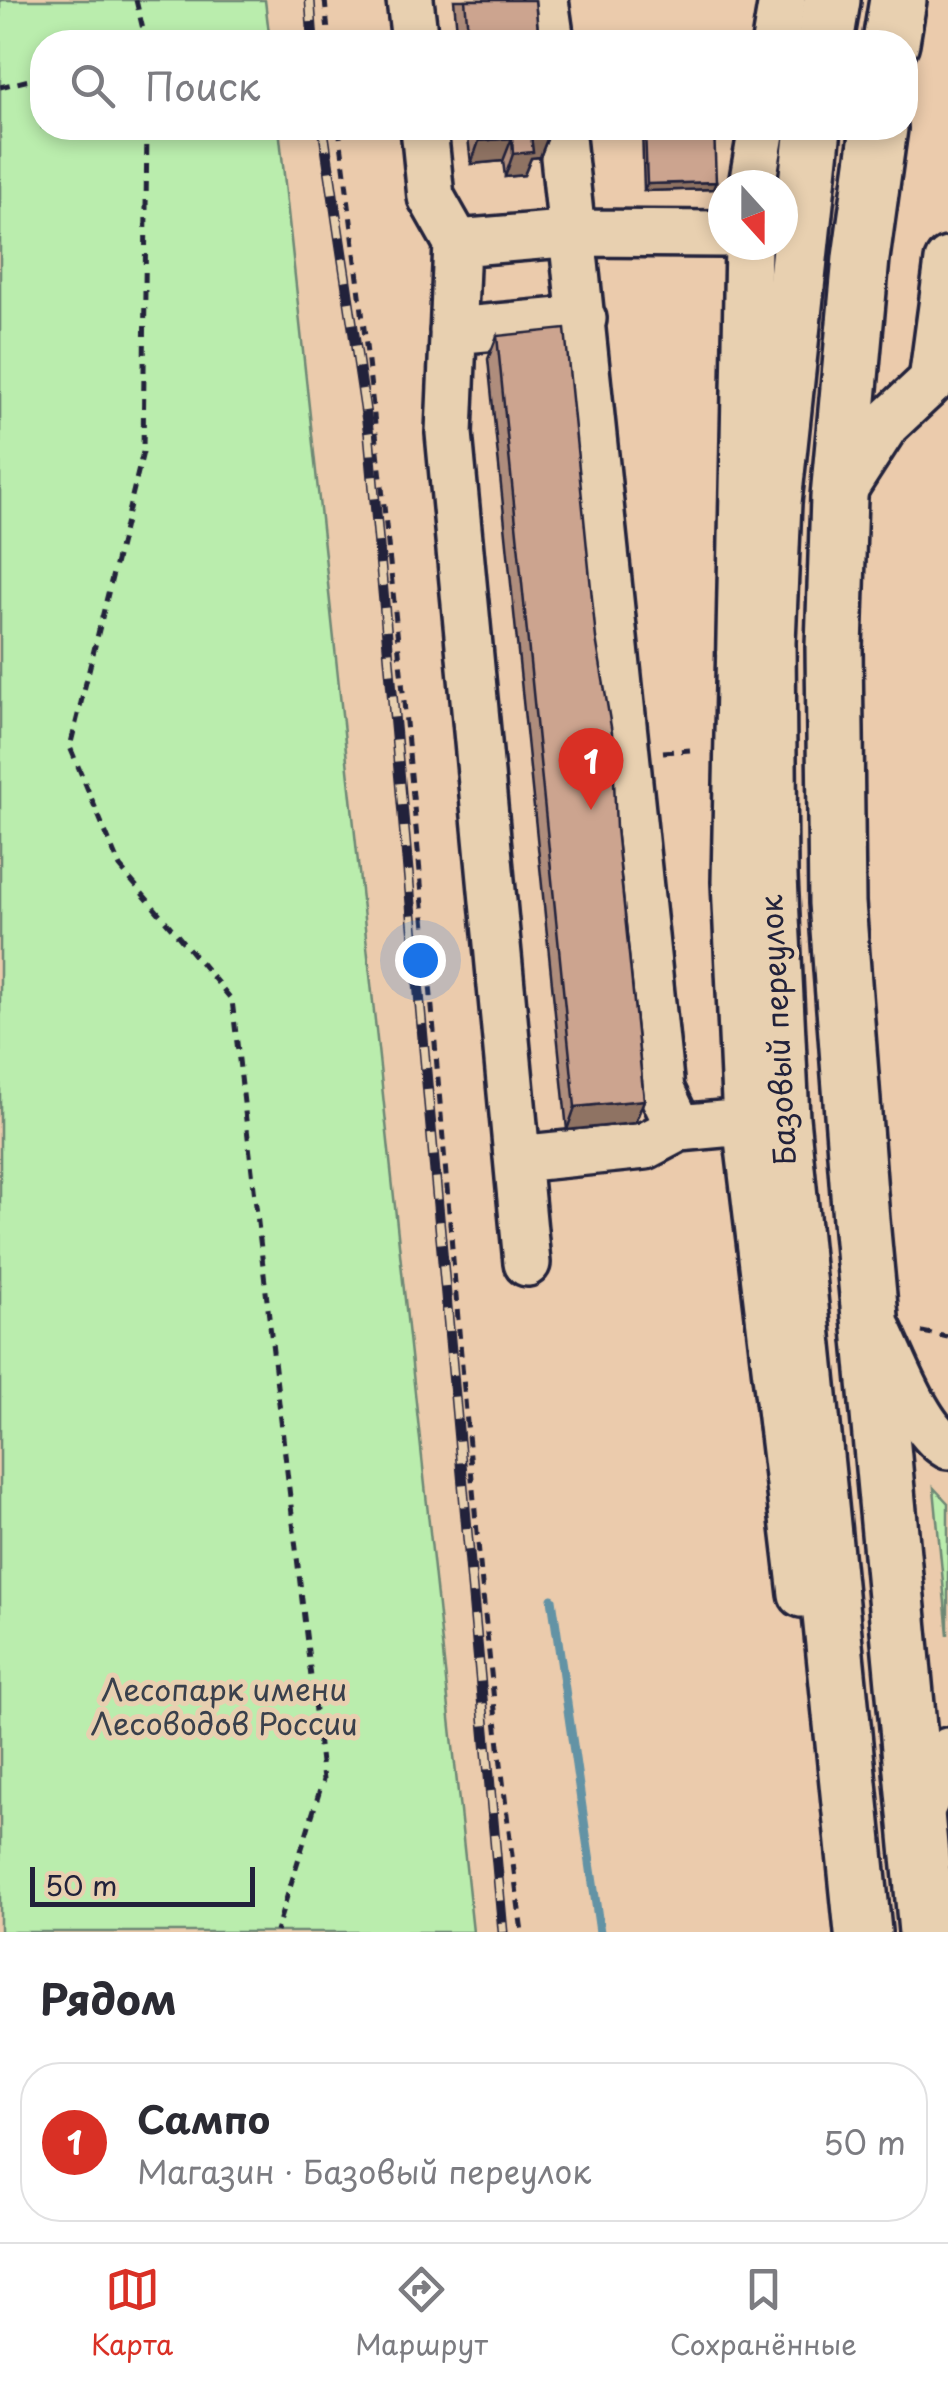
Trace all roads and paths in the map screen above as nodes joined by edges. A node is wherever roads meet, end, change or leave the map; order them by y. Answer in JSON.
{"nodes":[{"id":1,"x":136,"y":0,"type":"edge"},
{"id":2,"x":325,"y":0,"type":"edge"},
{"id":3,"x":410,"y":0,"type":"edge"},
{"id":4,"x":545,"y":0,"type":"edge"},
{"id":5,"x":782,"y":0,"type":"edge"},
{"id":6,"x":832,"y":0,"type":"edge"},
{"id":7,"x":898,"y":0,"type":"edge"},
{"id":8,"x":143,"y":30,"type":"edge"},
{"id":9,"x":328,"y":30,"type":"edge"},
{"id":10,"x":414,"y":30,"type":"edge"},
{"id":11,"x":549,"y":30,"type":"edge"},
{"id":12,"x":777,"y":30,"type":"edge"},
{"id":13,"x":828,"y":30,"type":"edge"},
{"id":14,"x":893,"y":30,"type":"edge"},
{"id":15,"x":30,"y":80,"type":"edge"},
{"id":16,"x":0,"y":86,"type":"edge"},
{"id":17,"x":147,"y":140,"type":"edge"},
{"id":18,"x":339,"y":140,"type":"edge"},
{"id":19,"x":425,"y":140,"type":"edge"},
{"id":20,"x":563,"y":140,"type":"edge"},
{"id":21,"x":760,"y":140,"type":"edge"},
{"id":22,"x":812,"y":140,"type":"edge"},
{"id":23,"x":877,"y":140,"type":"edge"},
{"id":24,"x":755,"y":170,"type":"edge"},
{"id":25,"x":575,"y":234,"type":"junction"},
{"id":26,"x":708,"y":242,"type":"edge"},
{"id":27,"x":457,"y":243,"type":"junction"},
{"id":28,"x":740,"y":260,"type":"edge"},
{"id":29,"x":948,"y":262,"type":"edge"},
{"id":30,"x":583,"y":320,"type":"junction"},
{"id":31,"x":453,"y":331,"type":"junction"},
{"id":32,"x":940,"y":383,"type":"edge"},
{"id":33,"x":838,"y":496,"type":"junction"},
{"id":34,"x":772,"y":502,"type":"junction"},
{"id":35,"x":741,"y":566,"type":"junction"},
{"id":36,"x":764,"y":1120,"type":"junction"},
{"id":37,"x":679,"y":1128,"type":"junction"},
{"id":38,"x":518,"y":1159,"type":"junction"},
{"id":39,"x":527,"y":1263,"type":"dead end"},
{"id":40,"x":870,"y":1312,"type":"junction"},
{"id":41,"x":948,"y":1446,"type":"edge"},
{"id":42,"x":948,"y":1751,"type":"edge"},
{"id":43,"x":917,"y":1820,"type":"junction"},
{"id":44,"x":276,"y":1932,"type":"edge"},
{"id":45,"x":522,"y":1932,"type":"edge"},
{"id":46,"x":863,"y":1932,"type":"edge"},
{"id":47,"x":927,"y":1932,"type":"edge"}],
"edges":[{"from":1,"to":8,"type":"path"},
{"from":2,"to":9,"type":"path"},
{"from":3,"to":10,"type":"lane"},
{"from":4,"to":11,"type":"lane"},
{"from":5,"to":12,"type":"lane"},
{"from":6,"to":13,"type":"main road"},
{"from":7,"to":14,"type":"main road"},
{"from":15,"to":16,"type":"path"},
{"from":17,"to":44,"type":"path"},
{"from":18,"to":45,"type":"path"},
{"from":19,"to":27,"type":"lane"},
{"from":20,"to":25,"type":"lane"},
{"from":21,"to":24,"type":"lane"},
{"from":22,"to":34,"type":"main road","name":"Базовый переулок"},
{"from":23,"to":33,"type":"main road"},
{"from":25,"to":26,"type":"lane"},
{"from":25,"to":27,"type":"lane"},
{"from":25,"to":30,"type":"lane"},
{"from":27,"to":31,"type":"lane"},
{"from":28,"to":35,"type":"lane"},
{"from":29,"to":32,"type":"lane"},
{"from":30,"to":31,"type":"lane"},
{"from":30,"to":37,"type":"lane"},
{"from":31,"to":38,"type":"lane"},
{"from":32,"to":33,"type":"lane"},
{"from":33,"to":40,"type":"main road"},
{"from":34,"to":35,"type":"lane"},
{"from":34,"to":36,"type":"main road","name":"Базовый переулок"},
{"from":35,"to":36,"type":"lane"},
{"from":36,"to":37,"type":"lane"},
{"from":36,"to":46,"type":"main road","name":"Базовый переулок"},
{"from":37,"to":38,"type":"lane"},
{"from":38,"to":39,"type":"lane"},
{"from":40,"to":41,"type":"lane"},
{"from":40,"to":43,"type":"main road"},
{"from":42,"to":43,"type":"lane"},
{"from":43,"to":47,"type":"main road"}]}
